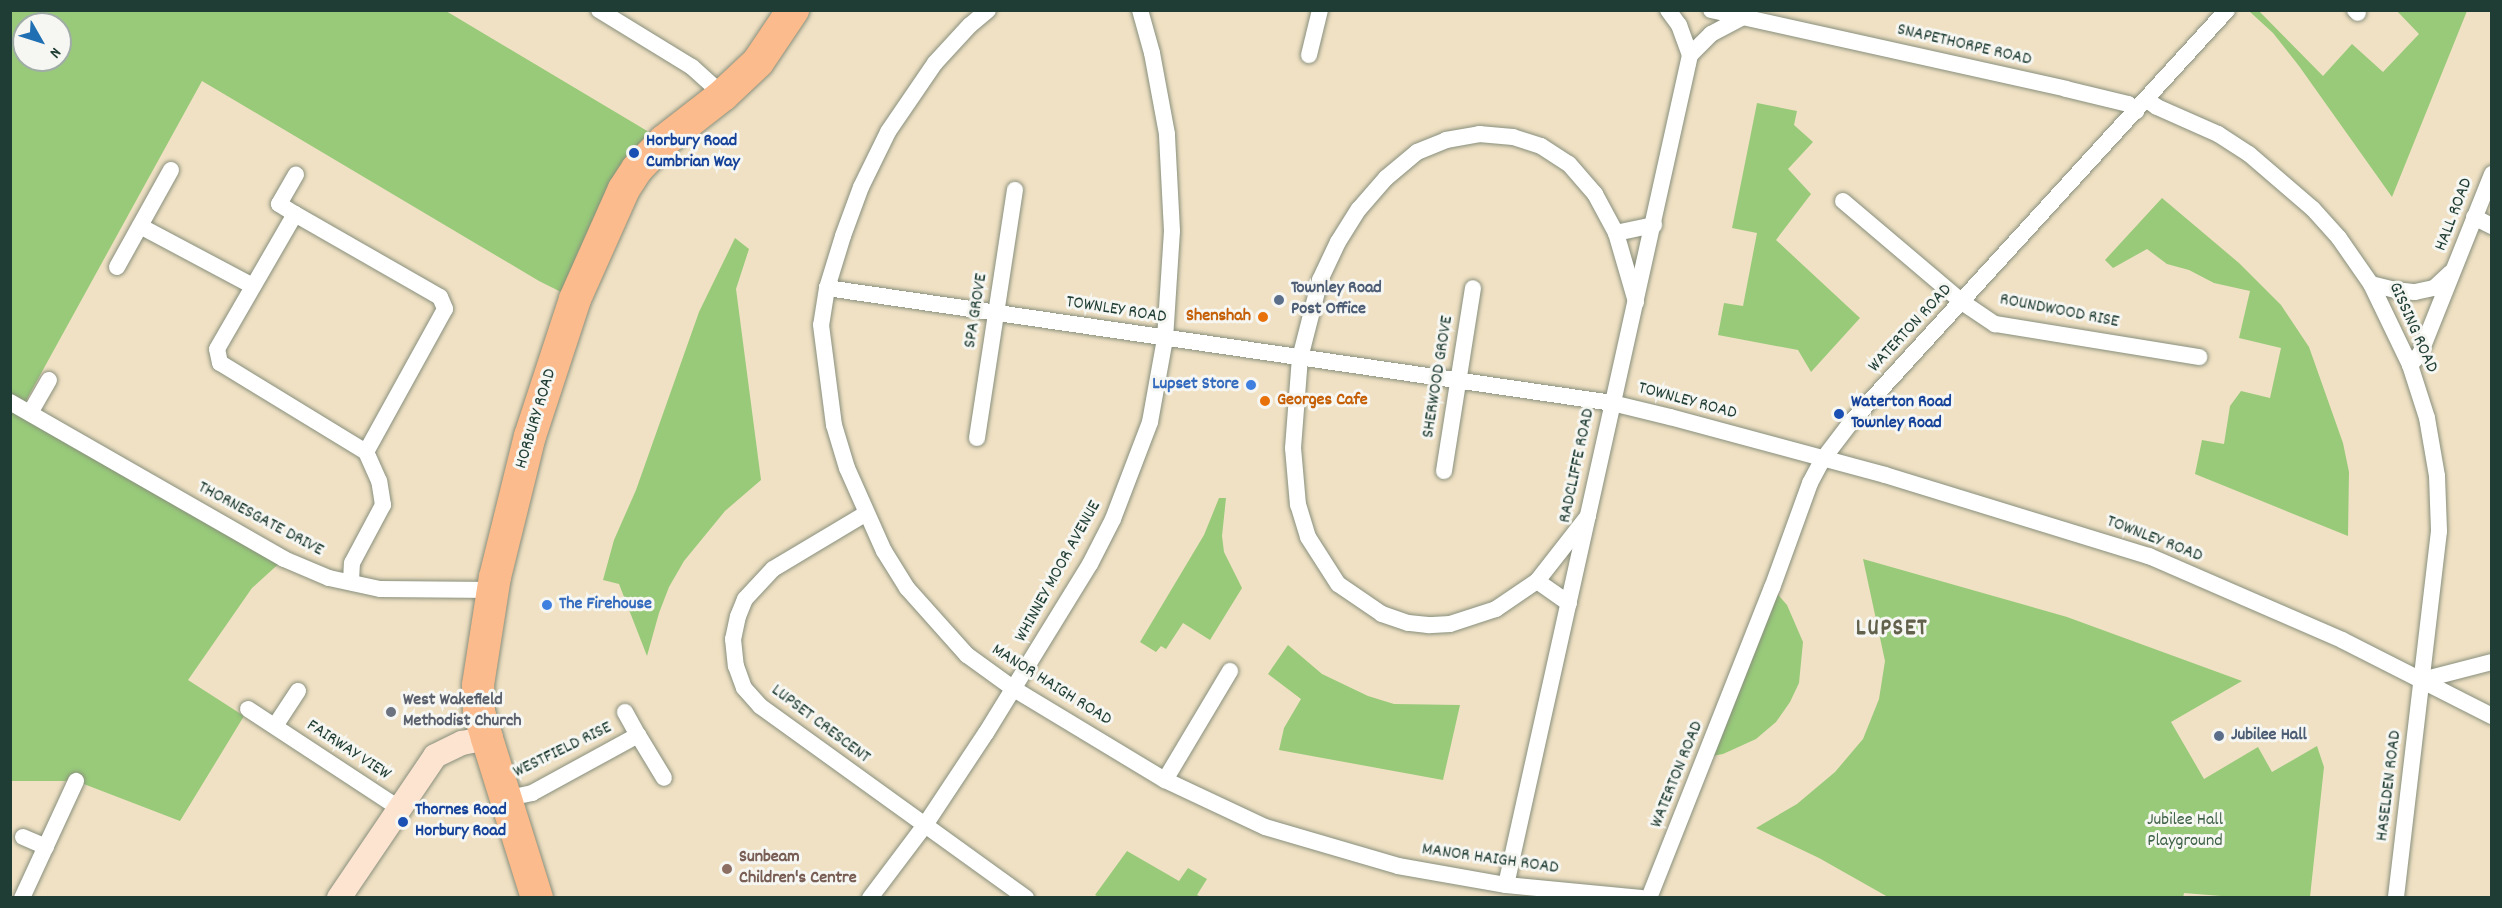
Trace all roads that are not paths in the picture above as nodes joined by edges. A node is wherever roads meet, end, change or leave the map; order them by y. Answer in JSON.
{"nodes":[{"id":1,"x":599,"y":10,"type":"edge"},
{"id":2,"x":793,"y":10,"type":"edge"},
{"id":3,"x":988,"y":10,"type":"edge"},
{"id":4,"x":1140,"y":10,"type":"edge"},
{"id":5,"x":1320,"y":10,"type":"edge"},
{"id":6,"x":1668,"y":10,"type":"edge"},
{"id":7,"x":1711,"y":10,"type":"edge"},
{"id":8,"x":2227,"y":10,"type":"edge"},
{"id":9,"x":1743,"y":17,"type":"junction"},
{"id":10,"x":1309,"y":55,"type":"dead end"},
{"id":11,"x":1690,"y":55,"type":"junction"},
{"id":12,"x":723,"y":96,"type":"junction"},
{"id":13,"x":2141,"y":106,"type":"junction"},
{"id":14,"x":171,"y":170,"type":"dead end"},
{"id":15,"x":296,"y":174,"type":"dead end"},
{"id":16,"x":2492,"y":174,"type":"edge"},
{"id":17,"x":1016,"y":190,"type":"dead end"},
{"id":18,"x":1844,"y":201,"type":"dead end"},
{"id":19,"x":295,"y":213,"type":"junction"},
{"id":20,"x":2474,"y":217,"type":"junction"},
{"id":21,"x":1654,"y":225,"type":"junction"},
{"id":22,"x":140,"y":226,"type":"junction"},
{"id":23,"x":2492,"y":226,"type":"edge"},
{"id":24,"x":1616,"y":233,"type":"junction"},
{"id":25,"x":117,"y":267,"type":"dead end"},
{"id":26,"x":2454,"y":270,"type":"junction"},
{"id":27,"x":2372,"y":284,"type":"junction"},
{"id":28,"x":253,"y":286,"type":"junction"},
{"id":29,"x":827,"y":288,"type":"junction"},
{"id":30,"x":1473,"y":288,"type":"dead end"},
{"id":31,"x":1636,"y":302,"type":"junction"},
{"id":32,"x":1962,"y":302,"type":"junction"},
{"id":33,"x":996,"y":312,"type":"junction"},
{"id":34,"x":1165,"y":339,"type":"junction"},
{"id":35,"x":2199,"y":357,"type":"dead end"},
{"id":36,"x":1300,"y":358,"type":"junction"},
{"id":37,"x":2410,"y":365,"type":"junction"},
{"id":38,"x":49,"y":380,"type":"dead end"},
{"id":39,"x":1459,"y":380,"type":"junction"},
{"id":40,"x":10,"y":402,"type":"edge"},
{"id":41,"x":1612,"y":403,"type":"junction"},
{"id":42,"x":30,"y":413,"type":"junction"},
{"id":43,"x":976,"y":438,"type":"dead end"},
{"id":44,"x":366,"y":452,"type":"junction"},
{"id":45,"x":1822,"y":459,"type":"junction"},
{"id":46,"x":1444,"y":471,"type":"dead end"},
{"id":47,"x":865,"y":514,"type":"junction"},
{"id":48,"x":1588,"y":516,"type":"junction"},
{"id":49,"x":351,"y":581,"type":"junction"},
{"id":50,"x":1537,"y":581,"type":"junction"},
{"id":51,"x":493,"y":590,"type":"junction"},
{"id":52,"x":1569,"y":603,"type":"junction"},
{"id":53,"x":2492,"y":662,"type":"edge"},
{"id":54,"x":1230,"y":671,"type":"dead end"},
{"id":55,"x":2422,"y":680,"type":"junction"},
{"id":56,"x":1014,"y":689,"type":"junction"},
{"id":57,"x":298,"y":691,"type":"dead end"},
{"id":58,"x":248,"y":709,"type":"dead end"},
{"id":59,"x":625,"y":712,"type":"dead end"},
{"id":60,"x":2492,"y":716,"type":"edge"},
{"id":61,"x":275,"y":726,"type":"junction"},
{"id":62,"x":638,"y":735,"type":"junction"},
{"id":63,"x":487,"y":738,"type":"junction"},
{"id":64,"x":663,"y":778,"type":"dead end"},
{"id":65,"x":1165,"y":780,"type":"junction"},
{"id":66,"x":76,"y":781,"type":"dead end"},
{"id":67,"x":504,"y":799,"type":"junction"},
{"id":68,"x":399,"y":808,"type":"junction"},
{"id":69,"x":925,"y":825,"type":"junction"},
{"id":70,"x":23,"y":837,"type":"dead end"},
{"id":71,"x":46,"y":847,"type":"junction"},
{"id":72,"x":1506,"y":885,"type":"junction"},
{"id":73,"x":22,"y":897,"type":"edge"},
{"id":74,"x":339,"y":897,"type":"edge"},
{"id":75,"x":537,"y":897,"type":"edge"},
{"id":76,"x":870,"y":897,"type":"edge"},
{"id":77,"x":1026,"y":897,"type":"edge"},
{"id":78,"x":1641,"y":897,"type":"edge"},
{"id":79,"x":1649,"y":897,"type":"edge"},
{"id":80,"x":2396,"y":897,"type":"edge"}],
"edges":[{"from":1,"to":12,"type":"street"},
{"from":2,"to":12,"type":"highway","name":"HORBURY ROAD"},
{"from":3,"to":29,"type":"street","name":"MANOR HAIGH ROAD"},
{"from":4,"to":34,"type":"street","name":"WHINNEY MOOR AVENUE"},
{"from":5,"to":10,"type":"street"},
{"from":6,"to":11,"type":"street"},
{"from":7,"to":9,"type":"street","name":"SNAPETHORPE ROAD"},
{"from":8,"to":13,"type":"street","name":"WATERTON ROAD"},
{"from":9,"to":11,"type":"street"},
{"from":9,"to":13,"type":"street","name":"SNAPETHORPE ROAD"},
{"from":11,"to":21,"type":"street","name":"RADCLIFFE ROAD"},
{"from":12,"to":51,"type":"highway","name":"HORBURY ROAD"},
{"from":13,"to":27,"type":"street","name":"GISSING ROAD"},
{"from":13,"to":32,"type":"street","name":"WATERTON ROAD"},
{"from":14,"to":22,"type":"street"},
{"from":15,"to":19,"type":"street"},
{"from":16,"to":20,"type":"street","name":"HALL ROAD"},
{"from":17,"to":33,"type":"street","name":"SPA GROVE"},
{"from":18,"to":32,"type":"street","name":"ROUNDWOOD RISE"},
{"from":19,"to":28,"type":"street"},
{"from":19,"to":44,"type":"street"},
{"from":20,"to":23,"type":"street"},
{"from":20,"to":26,"type":"street","name":"HALL ROAD"},
{"from":21,"to":24,"type":"street"},
{"from":21,"to":31,"type":"street","name":"RADCLIFFE ROAD"},
{"from":22,"to":25,"type":"street"},
{"from":22,"to":28,"type":"street"},
{"from":24,"to":31,"type":"street"},
{"from":24,"to":36,"type":"street"},
{"from":26,"to":27,"type":"street","name":"HALL ROAD"},
{"from":26,"to":37,"type":"street","name":"HALL ROAD"},
{"from":27,"to":37,"type":"street","name":"GISSING ROAD"},
{"from":28,"to":44,"type":"street"},
{"from":29,"to":33,"type":"street","name":"TOWNLEY ROAD"},
{"from":29,"to":47,"type":"street","name":"MANOR HAIGH ROAD"},
{"from":30,"to":39,"type":"street","name":"SHERWOOD GROVE"},
{"from":31,"to":41,"type":"street","name":"RADCLIFFE ROAD"},
{"from":32,"to":35,"type":"street","name":"ROUNDWOOD RISE"},
{"from":32,"to":45,"type":"street","name":"WATERTON ROAD"},
{"from":33,"to":34,"type":"street","name":"TOWNLEY ROAD"},
{"from":33,"to":43,"type":"street","name":"SPA GROVE"},
{"from":34,"to":36,"type":"street","name":"TOWNLEY ROAD"},
{"from":34,"to":56,"type":"street","name":"WHINNEY MOOR AVENUE"},
{"from":36,"to":39,"type":"street","name":"TOWNLEY ROAD"},
{"from":36,"to":50,"type":"street"},
{"from":37,"to":55,"type":"street","name":"GISSING ROAD"},
{"from":38,"to":42,"type":"street"},
{"from":39,"to":41,"type":"street","name":"TOWNLEY ROAD"},
{"from":39,"to":46,"type":"street","name":"SHERWOOD GROVE"},
{"from":40,"to":42,"type":"street","name":"THORNESGATE DRIVE"},
{"from":41,"to":45,"type":"street","name":"TOWNLEY ROAD"},
{"from":41,"to":48,"type":"street","name":"RADCLIFFE ROAD"},
{"from":42,"to":49,"type":"street","name":"THORNESGATE DRIVE"},
{"from":44,"to":49,"type":"street"},
{"from":45,"to":55,"type":"street","name":"TOWNLEY ROAD"},
{"from":45,"to":79,"type":"street","name":"WATERTON ROAD"},
{"from":47,"to":56,"type":"street","name":"MANOR HAIGH ROAD"},
{"from":47,"to":69,"type":"street","name":"LUPSET CRESCENT"},
{"from":48,"to":50,"type":"street"},
{"from":48,"to":52,"type":"street","name":"RADCLIFFE ROAD"},
{"from":49,"to":51,"type":"street","name":"THORNESGATE DRIVE"},
{"from":50,"to":52,"type":"street"},
{"from":51,"to":63,"type":"highway","name":"HORBURY ROAD"},
{"from":52,"to":72,"type":"street","name":"RADCLIFFE ROAD"},
{"from":53,"to":55,"type":"street"},
{"from":54,"to":65,"type":"street"},
{"from":55,"to":60,"type":"street","name":"TOWNLEY ROAD"},
{"from":55,"to":80,"type":"street","name":"HASELDEN ROAD"},
{"from":56,"to":65,"type":"street","name":"MANOR HAIGH ROAD"},
{"from":56,"to":69,"type":"street","name":"WHINNEY MOOR AVENUE"},
{"from":57,"to":61,"type":"street","name":"FAIRWAY VIEW"},
{"from":58,"to":61,"type":"street","name":"FAIRWAY VIEW"},
{"from":59,"to":62,"type":"street","name":"WESTFIELD RISE"},
{"from":61,"to":68,"type":"street","name":"FAIRWAY VIEW"},
{"from":62,"to":64,"type":"street","name":"WESTFIELD RISE"},
{"from":62,"to":67,"type":"street","name":"WESTFIELD RISE"},
{"from":63,"to":67,"type":"highway","name":"HORBURY ROAD"},
{"from":63,"to":68,"type":"street"},
{"from":65,"to":72,"type":"street","name":"MANOR HAIGH ROAD"},
{"from":66,"to":71,"type":"street"},
{"from":67,"to":75,"type":"highway","name":"HORBURY ROAD"},
{"from":68,"to":74,"type":"street"},
{"from":69,"to":76,"type":"street","name":"WHINNEY MOOR AVENUE"},
{"from":69,"to":77,"type":"street","name":"LUPSET CRESCENT"},
{"from":70,"to":71,"type":"street"},
{"from":71,"to":73,"type":"street"},
{"from":72,"to":78,"type":"street","name":"MANOR HAIGH ROAD"}]}
